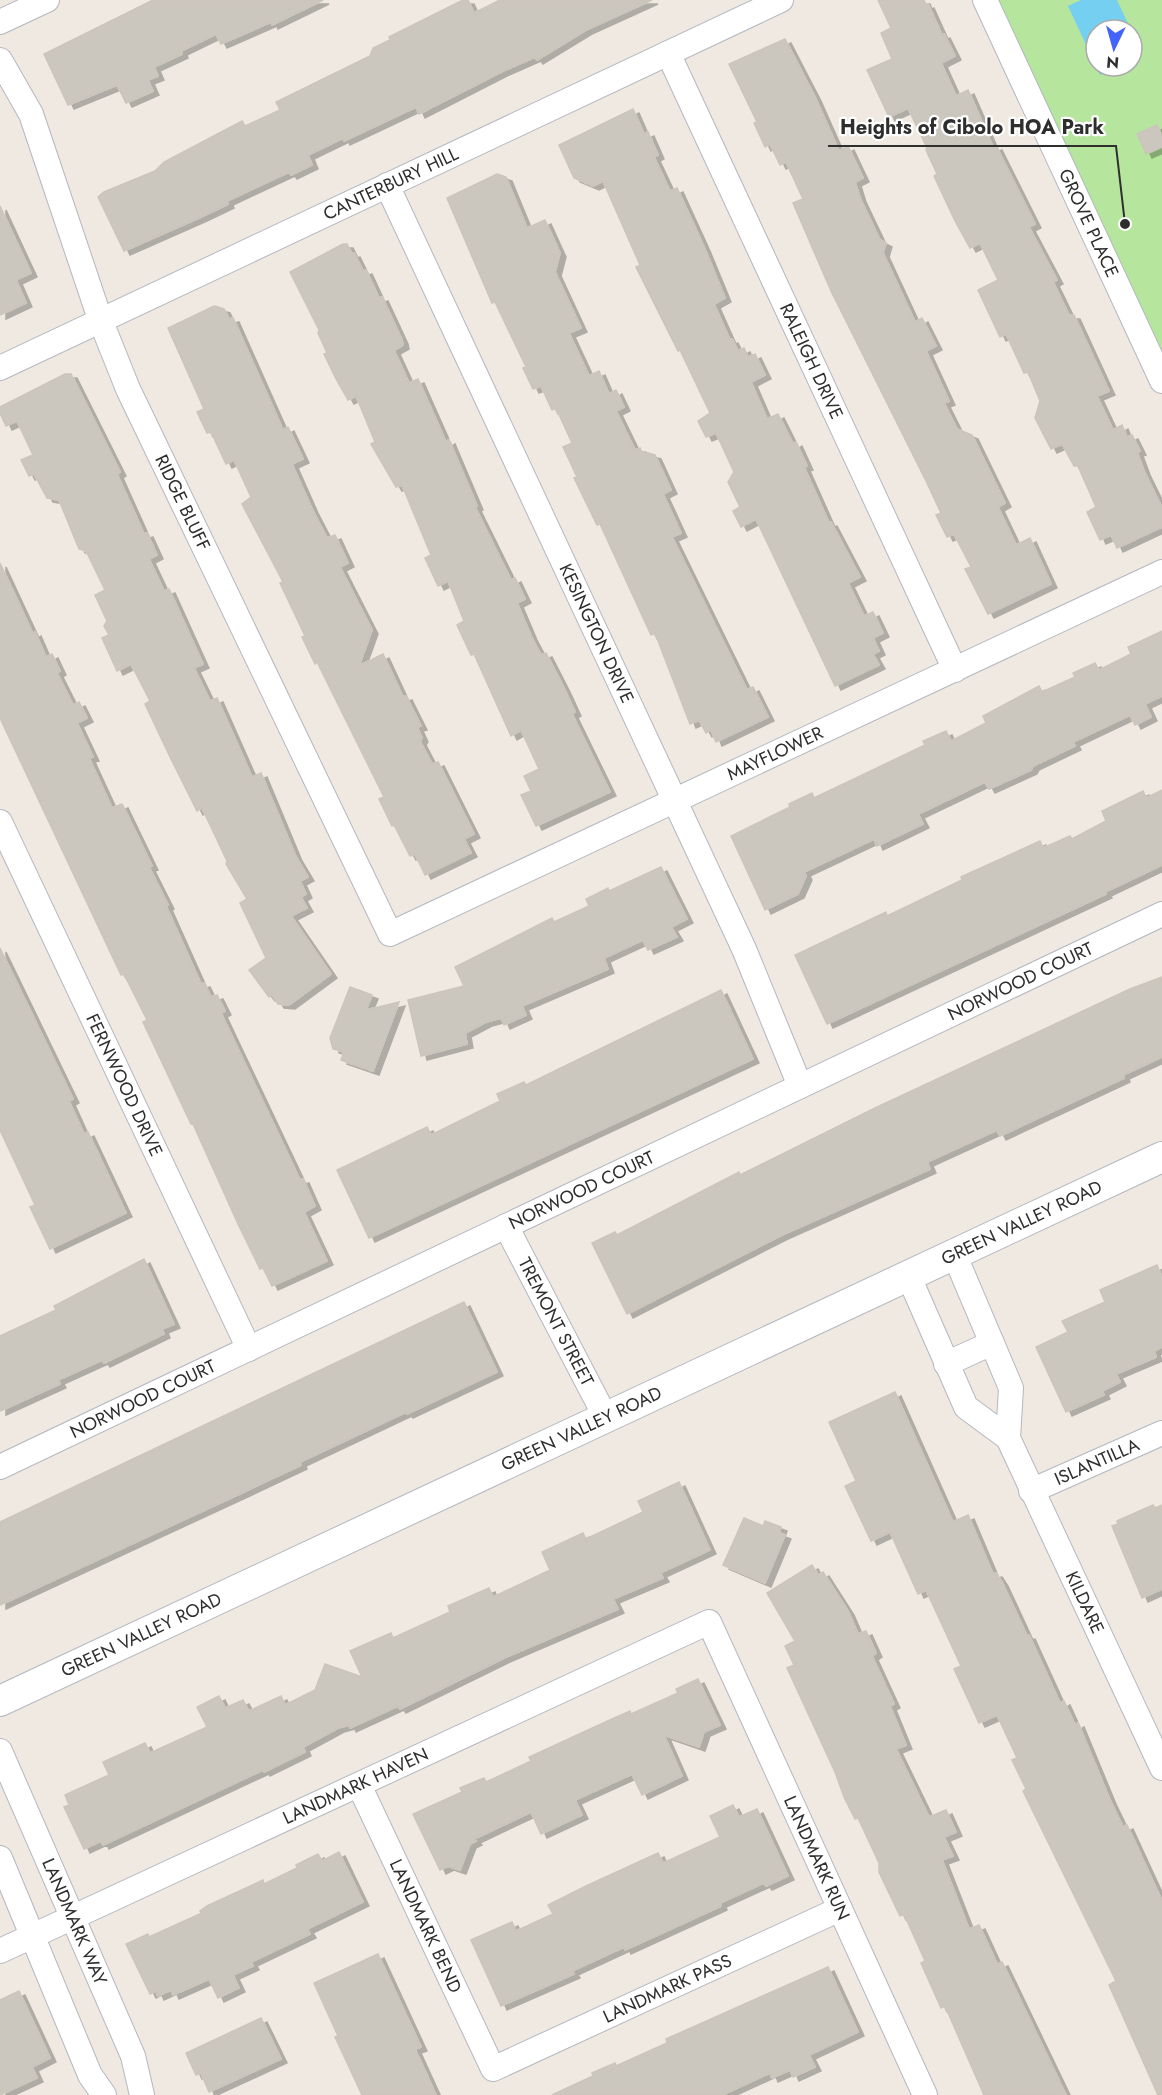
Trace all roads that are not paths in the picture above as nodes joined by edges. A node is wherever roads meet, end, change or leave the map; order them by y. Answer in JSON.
{"nodes":[{"id":1,"x":47,"y":0,"type":"edge"},
{"id":2,"x":781,"y":0,"type":"edge"},
{"id":3,"x":985,"y":0,"type":"edge"},
{"id":4,"x":0,"y":22,"type":"edge"},
{"id":5,"x":668,"y":53,"type":"junction"},
{"id":6,"x":0,"y":60,"type":"edge"},
{"id":7,"x":387,"y":185,"type":"junction"},
{"id":8,"x":100,"y":319,"type":"junction"},
{"id":9,"x":0,"y":368,"type":"edge"},
{"id":10,"x":1162,"y":381,"type":"edge"},
{"id":11,"x":1162,"y":572,"type":"edge"},
{"id":12,"x":955,"y":670,"type":"junction"},
{"id":13,"x":675,"y":800,"type":"junction"},
{"id":14,"x":0,"y":822,"type":"edge"},
{"id":15,"x":1162,"y":914,"type":"edge"},
{"id":16,"x":390,"y":934,"type":"joint"},
{"id":17,"x":800,"y":1086,"type":"junction"},
{"id":18,"x":1162,"y":1157,"type":"edge"},
{"id":19,"x":506,"y":1226,"type":"junction"},
{"id":20,"x":955,"y":1256,"type":"junction"},
{"id":21,"x":909,"y":1277,"type":"junction"},
{"id":22,"x":992,"y":1343,"type":"junction"},
{"id":23,"x":249,"y":1349,"type":"junction"},
{"id":24,"x":946,"y":1364,"type":"junction"},
{"id":25,"x":606,"y":1418,"type":"junction"},
{"id":26,"x":1162,"y":1433,"type":"edge"},
{"id":27,"x":1008,"y":1438,"type":"junction"},
{"id":28,"x":0,"y":1467,"type":"edge"},
{"id":29,"x":1031,"y":1491,"type":"junction"},
{"id":30,"x":709,"y":1622,"type":"joint"},
{"id":31,"x":0,"y":1701,"type":"edge"},
{"id":32,"x":0,"y":1751,"type":"edge"},
{"id":33,"x":1162,"y":1768,"type":"edge"},
{"id":34,"x":359,"y":1785,"type":"junction"},
{"id":35,"x":0,"y":1858,"type":"edge"},
{"id":36,"x":840,"y":1909,"type":"junction"},
{"id":37,"x":73,"y":1917,"type":"junction"},
{"id":38,"x":32,"y":1936,"type":"junction"},
{"id":39,"x":0,"y":1951,"type":"edge"},
{"id":40,"x":493,"y":2069,"type":"joint"},
{"id":41,"x":104,"y":2095,"type":"edge"},
{"id":42,"x":142,"y":2095,"type":"edge"},
{"id":43,"x":925,"y":2095,"type":"edge"}],
"edges":[{"from":1,"to":4,"type":"street"},
{"from":2,"to":5,"type":"street","name":"CANTERBURY HILL"},
{"from":3,"to":10,"type":"street","name":"GROVE PLACE"},
{"from":5,"to":7,"type":"street","name":"CANTERBURY HILL"},
{"from":5,"to":12,"type":"street","name":"RALEIGH DRIVE"},
{"from":6,"to":8,"type":"street","name":"RIDGE BLUFF"},
{"from":7,"to":8,"type":"street","name":"CANTERBURY HILL"},
{"from":7,"to":13,"type":"street","name":"KESINGTON DRIVE"},
{"from":8,"to":9,"type":"street","name":"CANTERBURY HILL"},
{"from":8,"to":16,"type":"street","name":"RIDGE BLUFF"},
{"from":11,"to":12,"type":"street","name":"MAYFLOWER"},
{"from":12,"to":13,"type":"street","name":"MAYFLOWER"},
{"from":13,"to":16,"type":"street","name":"MAYFLOWER"},
{"from":13,"to":17,"type":"street","name":"KESINGTON DRIVE"},
{"from":14,"to":23,"type":"street","name":"FERNWOOD DRIVE"},
{"from":15,"to":17,"type":"street","name":"NORWOOD COURT"},
{"from":17,"to":19,"type":"street","name":"NORWOOD COURT"},
{"from":18,"to":20,"type":"street","name":"GREEN VALLEY ROAD"},
{"from":19,"to":23,"type":"street","name":"NORWOOD COURT"},
{"from":19,"to":25,"type":"street","name":"TREMONT STREET"},
{"from":20,"to":21,"type":"street","name":"GREEN VALLEY ROAD"},
{"from":20,"to":22,"type":"street","name":"KILDARE"},
{"from":21,"to":24,"type":"street"},
{"from":21,"to":25,"type":"street","name":"GREEN VALLEY ROAD"},
{"from":22,"to":24,"type":"street"},
{"from":22,"to":27,"type":"street","name":"KILDARE"},
{"from":23,"to":28,"type":"street","name":"NORWOOD COURT"},
{"from":24,"to":27,"type":"street"},
{"from":25,"to":31,"type":"street","name":"GREEN VALLEY ROAD"},
{"from":26,"to":29,"type":"street","name":"ISLANTILLA"},
{"from":27,"to":29,"type":"street","name":"KILDARE"},
{"from":29,"to":33,"type":"street","name":"KILDARE"},
{"from":30,"to":34,"type":"street","name":"LANDMARK HAVEN"},
{"from":30,"to":36,"type":"street","name":"LANDMARK RUN"},
{"from":32,"to":37,"type":"street","name":"LANDMARK WAY"},
{"from":34,"to":37,"type":"street","name":"LANDMARK HAVEN"},
{"from":34,"to":40,"type":"street","name":"LANDMARK BEND"},
{"from":35,"to":38,"type":"street"},
{"from":36,"to":40,"type":"street","name":"LANDMARK PASS"},
{"from":36,"to":43,"type":"street","name":"LANDMARK RUN"},
{"from":37,"to":38,"type":"street","name":"LANDMARK HAVEN"},
{"from":37,"to":42,"type":"street","name":"LANDMARK WAY"},
{"from":38,"to":39,"type":"street","name":"LANDMARK HAVEN"},
{"from":38,"to":41,"type":"street"}]}
